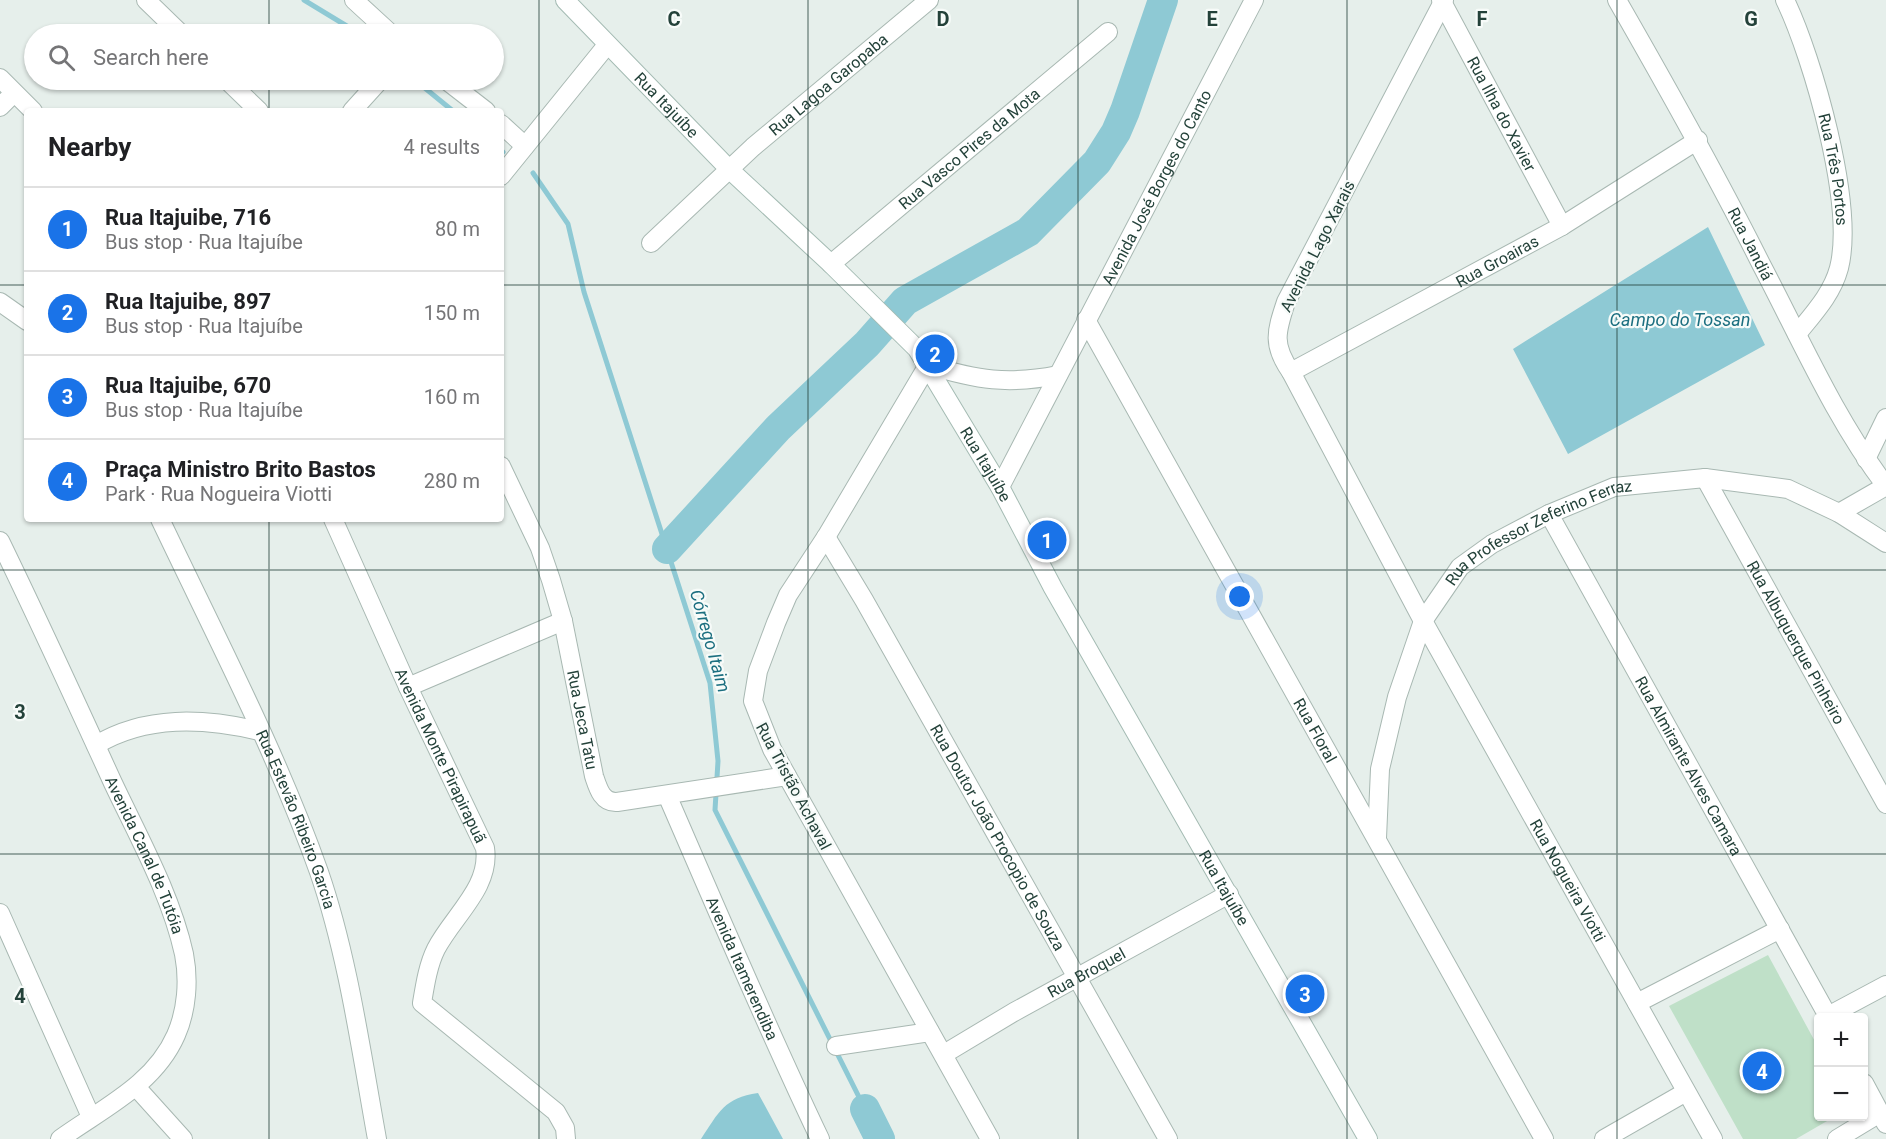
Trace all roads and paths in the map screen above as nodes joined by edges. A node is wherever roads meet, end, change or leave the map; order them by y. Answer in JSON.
{"nodes":[{"id":1,"x":146,"y":0,"type":"edge"},
{"id":2,"x":354,"y":0,"type":"edge"},
{"id":3,"x":565,"y":0,"type":"edge"},
{"id":4,"x":929,"y":0,"type":"edge"},
{"id":5,"x":1254,"y":0,"type":"edge"},
{"id":6,"x":1617,"y":0,"type":"edge"},
{"id":7,"x":1785,"y":0,"type":"edge"},
{"id":8,"x":1442,"y":1,"type":"edge"},
{"id":9,"x":171,"y":24,"type":"edge"},
{"id":10,"x":380,"y":24,"type":"edge"},
{"id":11,"x":1108,"y":32,"type":"dead end"},
{"id":12,"x":607,"y":45,"type":"junction"},
{"id":13,"x":0,"y":78,"type":"edge"},
{"id":14,"x":237,"y":90,"type":"edge"},
{"id":15,"x":371,"y":90,"type":"edge"},
{"id":16,"x":460,"y":90,"type":"edge"},
{"id":17,"x":14,"y":93,"type":"junction"},
{"id":18,"x":0,"y":107,"type":"edge"},
{"id":19,"x":30,"y":108,"type":"edge"},
{"id":20,"x":256,"y":108,"type":"edge"},
{"id":21,"x":355,"y":108,"type":"edge"},
{"id":22,"x":482,"y":108,"type":"edge"},
{"id":23,"x":504,"y":127,"type":"edge"},
{"id":24,"x":1698,"y":140,"type":"junction"},
{"id":25,"x":523,"y":148,"type":"junction"},
{"id":26,"x":730,"y":170,"type":"junction"},
{"id":27,"x":504,"y":172,"type":"edge"},
{"id":28,"x":1562,"y":226,"type":"junction"},
{"id":29,"x":651,"y":243,"type":"dead end"},
{"id":30,"x":831,"y":264,"type":"junction"},
{"id":31,"x":0,"y":302,"type":"edge"},
{"id":32,"x":24,"y":319,"type":"edge"},
{"id":33,"x":1086,"y":320,"type":"junction"},
{"id":34,"x":1797,"y":334,"type":"junction"},
{"id":35,"x":928,"y":365,"type":"junction"},
{"id":36,"x":1292,"y":372,"type":"junction"},
{"id":37,"x":1058,"y":375,"type":"junction"},
{"id":38,"x":1886,"y":418,"type":"edge"},
{"id":39,"x":1866,"y":459,"type":"junction"},
{"id":40,"x":504,"y":472,"type":"edge"},
{"id":41,"x":1705,"y":478,"type":"junction"},
{"id":42,"x":1886,"y":486,"type":"edge"},
{"id":43,"x":1000,"y":487,"type":"junction"},
{"id":44,"x":1839,"y":513,"type":"junction"},
{"id":45,"x":1549,"y":514,"type":"junction"},
{"id":46,"x":161,"y":522,"type":"edge"},
{"id":47,"x":334,"y":522,"type":"edge"},
{"id":48,"x":826,"y":537,"type":"junction"},
{"id":49,"x":0,"y":541,"type":"edge"},
{"id":50,"x":1886,"y":543,"type":"edge"},
{"id":51,"x":563,"y":621,"type":"junction"},
{"id":52,"x":1423,"y":621,"type":"junction"},
{"id":53,"x":408,"y":687,"type":"junction"},
{"id":54,"x":260,"y":731,"type":"junction"},
{"id":55,"x":96,"y":745,"type":"junction"},
{"id":56,"x":787,"y":776,"type":"junction"},
{"id":57,"x":667,"y":795,"type":"junction"},
{"id":58,"x":1886,"y":804,"type":"edge"},
{"id":59,"x":1377,"y":838,"type":"junction"},
{"id":60,"x":1229,"y":894,"type":"junction"},
{"id":61,"x":0,"y":913,"type":"edge"},
{"id":62,"x":1780,"y":929,"type":"junction"},
{"id":63,"x":1076,"y":977,"type":"junction"},
{"id":64,"x":1886,"y":985,"type":"edge"},
{"id":65,"x":1637,"y":1003,"type":"junction"},
{"id":66,"x":1826,"y":1013,"type":"edge"},
{"id":67,"x":1835,"y":1013,"type":"edge"},
{"id":68,"x":930,"y":1032,"type":"junction"},
{"id":69,"x":836,"y":1046,"type":"dead end"},
{"id":70,"x":944,"y":1054,"type":"junction"},
{"id":71,"x":137,"y":1088,"type":"junction"},
{"id":72,"x":1686,"y":1092,"type":"junction"},
{"id":73,"x":1868,"y":1092,"type":"edge"},
{"id":74,"x":91,"y":1117,"type":"junction"},
{"id":75,"x":1883,"y":1118,"type":"edge"},
{"id":76,"x":60,"y":1139,"type":"edge"},
{"id":77,"x":183,"y":1139,"type":"edge"},
{"id":78,"x":377,"y":1139,"type":"edge"},
{"id":79,"x":566,"y":1139,"type":"edge"},
{"id":80,"x":820,"y":1139,"type":"edge"},
{"id":81,"x":990,"y":1139,"type":"edge"},
{"id":82,"x":1168,"y":1139,"type":"edge"},
{"id":83,"x":1368,"y":1139,"type":"edge"},
{"id":84,"x":1544,"y":1139,"type":"edge"},
{"id":85,"x":1604,"y":1139,"type":"edge"},
{"id":86,"x":1713,"y":1139,"type":"edge"},
{"id":87,"x":1837,"y":1139,"type":"edge"}],
"edges":[{"from":1,"to":9,"type":"street"},
{"from":2,"to":10,"type":"street"},
{"from":3,"to":12,"type":"street","name":"Rua Itajuíbe"},
{"from":4,"to":26,"type":"street","name":"Rua Lagoa Garopaba"},
{"from":5,"to":33,"type":"street","name":"Avenida José Borges do Canto"},
{"from":6,"to":24,"type":"street","name":"Rua Jandiá"},
{"from":7,"to":34,"type":"street","name":"Rua Três Portos"},
{"from":8,"to":28,"type":"street","name":"Rua Ilha do Xavier"},
{"from":8,"to":36,"type":"street","name":"Avenida Lago Xarais"},
{"from":11,"to":30,"type":"street","name":"Rua Vasco Pires da Mota"},
{"from":12,"to":25,"type":"street"},
{"from":12,"to":26,"type":"street","name":"Rua Itajuíbe"},
{"from":13,"to":17,"type":"street"},
{"from":14,"to":20,"type":"street"},
{"from":15,"to":21,"type":"street"},
{"from":16,"to":22,"type":"street"},
{"from":17,"to":18,"type":"street"},
{"from":17,"to":19,"type":"street"},
{"from":23,"to":25,"type":"street"},
{"from":24,"to":28,"type":"street","name":"Rua Groairas"},
{"from":24,"to":34,"type":"street","name":"Rua Jandiá"},
{"from":25,"to":27,"type":"street"},
{"from":26,"to":29,"type":"street","name":"Rua Lagoa Garopaba"},
{"from":26,"to":30,"type":"street","name":"Rua Itajuíbe"},
{"from":28,"to":36,"type":"street","name":"Rua Groairas"},
{"from":30,"to":35,"type":"street","name":"Rua Itajuíbe"},
{"from":31,"to":32,"type":"street"},
{"from":33,"to":37,"type":"street","name":"Avenida José Borges do Canto"},
{"from":33,"to":59,"type":"street","name":"Rua Floral"},
{"from":34,"to":39,"type":"street","name":"Rua Jandiá"},
{"from":35,"to":37,"type":"street"},
{"from":35,"to":43,"type":"street","name":"Rua Itajuíbe"},
{"from":35,"to":48,"type":"street","name":"Rua Tristão Achaval"},
{"from":36,"to":52,"type":"street","name":"Avenida Lago Xarais"},
{"from":37,"to":43,"type":"street","name":"Avenida José Borges do Canto"},
{"from":38,"to":39,"type":"street"},
{"from":39,"to":42,"type":"street","name":"Rua Jandiá"},
{"from":40,"to":51,"type":"street","name":"Rua Jeca Tatu"},
{"from":41,"to":44,"type":"street","name":"Rua Professor Zeferino Ferraz"},
{"from":41,"to":45,"type":"street","name":"Rua Professor Zeferino Ferraz"},
{"from":41,"to":58,"type":"street","name":"Rua Albuquerque Pinheiro"},
{"from":42,"to":44,"type":"street"},
{"from":43,"to":60,"type":"street","name":"Rua Itajuíbe"},
{"from":44,"to":50,"type":"street","name":"Rua Professor Zeferino Ferraz"},
{"from":45,"to":52,"type":"street","name":"Rua Professor Zeferino Ferraz"},
{"from":45,"to":62,"type":"street","name":"Rua Almirante Alves Camara"},
{"from":46,"to":54,"type":"street","name":"Rua Estevão Ribeiro Garcia"},
{"from":47,"to":53,"type":"street","name":"Avenida Monte Pirapirapuã"},
{"from":48,"to":56,"type":"street","name":"Rua Tristão Achaval"},
{"from":48,"to":63,"type":"street","name":"Rua Doutor João Procopio de Souza"},
{"from":49,"to":55,"type":"street","name":"Avenida Canal de Tutóia"},
{"from":51,"to":53,"type":"street"},
{"from":51,"to":57,"type":"street","name":"Rua Jeca Tatu"},
{"from":52,"to":59,"type":"street","name":"Rua Professor Zeferino Ferraz"},
{"from":52,"to":65,"type":"street","name":"Rua Nogueira Viotti"},
{"from":53,"to":79,"type":"street","name":"Avenida Monte Pirapirapuã"},
{"from":54,"to":55,"type":"street"},
{"from":54,"to":78,"type":"street","name":"Rua Estevão Ribeiro Garcia"},
{"from":55,"to":71,"type":"street","name":"Avenida Canal de Tutóia"},
{"from":56,"to":57,"type":"street","name":"Rua Jeca Tatu"},
{"from":56,"to":68,"type":"street","name":"Rua Tristão Achaval"},
{"from":57,"to":80,"type":"street","name":"Avenida Itamerendiba"},
{"from":59,"to":84,"type":"street","name":"Rua Floral"},
{"from":60,"to":63,"type":"street","name":"Rua Broquel"},
{"from":60,"to":83,"type":"street","name":"Rua Itajuíbe"},
{"from":61,"to":74,"type":"street"},
{"from":62,"to":65,"type":"street"},
{"from":62,"to":66,"type":"street","name":"Rua Almirante Alves Camara"},
{"from":63,"to":70,"type":"street","name":"Rua Broquel"},
{"from":63,"to":82,"type":"street","name":"Rua Doutor João Procopio de Souza"},
{"from":64,"to":67,"type":"street"},
{"from":65,"to":72,"type":"street","name":"Rua Nogueira Viotti"},
{"from":68,"to":69,"type":"street"},
{"from":68,"to":70,"type":"street","name":"Rua Tristão Achaval"},
{"from":70,"to":81,"type":"street","name":"Rua Tristão Achaval"},
{"from":71,"to":74,"type":"street","name":"Avenida Canal de Tutóia"},
{"from":71,"to":77,"type":"street"},
{"from":72,"to":85,"type":"street"},
{"from":72,"to":86,"type":"street","name":"Rua Nogueira Viotti"},
{"from":73,"to":75,"type":"street"},
{"from":74,"to":76,"type":"street","name":"Avenida Canal de Tutóia"},
{"from":75,"to":87,"type":"street"}]}
